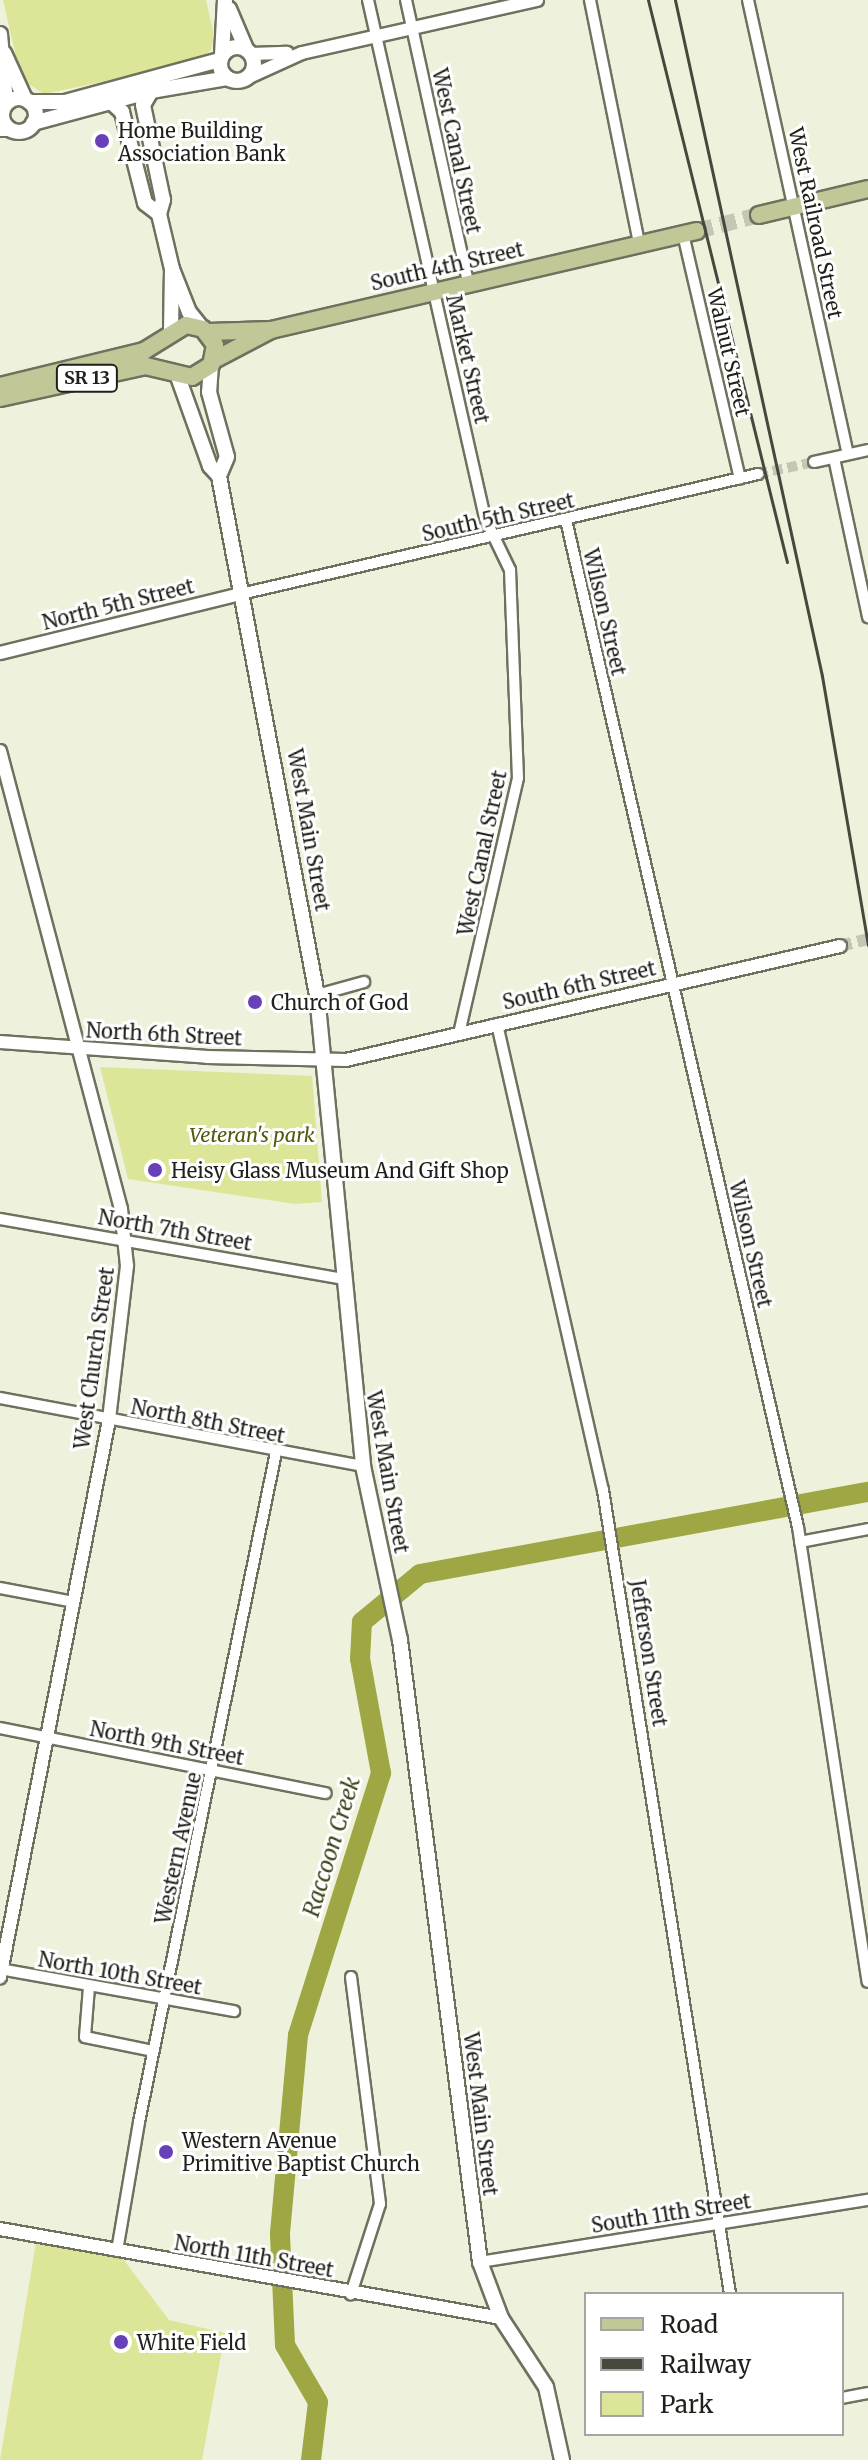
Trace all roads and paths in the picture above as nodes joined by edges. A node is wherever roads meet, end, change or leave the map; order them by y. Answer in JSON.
{"nodes":[{"id":1,"x":368,"y":0,"type":"edge"},
{"id":2,"x":406,"y":0,"type":"edge"},
{"id":3,"x":537,"y":0,"type":"edge"},
{"id":4,"x":590,"y":0,"type":"edge"},
{"id":5,"x":748,"y":0,"type":"edge"},
{"id":6,"x":226,"y":3,"type":"edge"},
{"id":7,"x":412,"y":28,"type":"junction"},
{"id":8,"x":0,"y":34,"type":"edge"},
{"id":9,"x":376,"y":36,"type":"junction"},
{"id":10,"x":249,"y":52,"type":"junction"},
{"id":11,"x":4,"y":53,"type":"junction"},
{"id":12,"x":302,"y":53,"type":"junction"},
{"id":13,"x":221,"y":58,"type":"junction"},
{"id":14,"x":249,"y":77,"type":"junction"},
{"id":15,"x":227,"y":78,"type":"junction"},
{"id":16,"x":138,"y":93,"type":"junction"},
{"id":17,"x":27,"y":100,"type":"junction"},
{"id":18,"x":111,"y":102,"type":"junction"},
{"id":19,"x":3,"y":108,"type":"edge"},
{"id":20,"x":33,"y":123,"type":"junction"},
{"id":21,"x":6,"y":130,"type":"edge"},
{"id":22,"x":868,"y":189,"type":"edge"},
{"id":23,"x":793,"y":206,"type":"junction"},
{"id":24,"x":159,"y":214,"type":"junction"},
{"id":25,"x":759,"y":215,"type":"tunnel mouth"},
{"id":26,"x":690,"y":233,"type":"joint"},
{"id":27,"x":639,"y":243,"type":"junction"},
{"id":28,"x":172,"y":269,"type":"junction"},
{"id":29,"x":468,"y":283,"type":"junction"},
{"id":30,"x":434,"y":291,"type":"junction"},
{"id":31,"x":205,"y":330,"type":"junction"},
{"id":32,"x":271,"y":330,"type":"junction"},
{"id":33,"x":170,"y":334,"type":"junction"},
{"id":34,"x":212,"y":362,"type":"junction"},
{"id":35,"x":175,"y":373,"type":"junction"},
{"id":36,"x":0,"y":386,"type":"edge"},
{"id":37,"x":0,"y":398,"type":"edge"},
{"id":38,"x":868,"y":450,"type":"edge"},
{"id":39,"x":848,"y":454,"type":"junction"},
{"id":40,"x":834,"y":458,"type":"junction"},
{"id":41,"x":814,"y":462,"type":"tunnel mouth"},
{"id":42,"x":758,"y":474,"type":"tunnel mouth"},
{"id":43,"x":219,"y":476,"type":"junction"},
{"id":44,"x":740,"y":478,"type":"junction"},
{"id":45,"x":566,"y":520,"type":"junction"},
{"id":46,"x":496,"y":536,"type":"junction"},
{"id":47,"x":245,"y":593,"type":"junction"},
{"id":48,"x":868,"y":617,"type":"edge"},
{"id":49,"x":0,"y":653,"type":"edge"},
{"id":50,"x":0,"y":751,"type":"edge"},
{"id":51,"x":840,"y":946,"type":"tunnel mouth"},
{"id":52,"x":364,"y":982,"type":"dead end"},
{"id":53,"x":671,"y":985,"type":"junction"},
{"id":54,"x":317,"y":995,"type":"junction"},
{"id":55,"x":497,"y":1024,"type":"junction"},
{"id":56,"x":459,"y":1033,"type":"junction"},
{"id":57,"x":0,"y":1042,"type":"edge"},
{"id":58,"x":79,"y":1050,"type":"junction"},
{"id":59,"x":326,"y":1061,"type":"junction"},
{"id":60,"x":0,"y":1222,"type":"edge"},
{"id":61,"x":127,"y":1239,"type":"junction"},
{"id":62,"x":344,"y":1279,"type":"junction"},
{"id":63,"x":0,"y":1398,"type":"edge"},
{"id":64,"x":109,"y":1420,"type":"junction"},
{"id":65,"x":276,"y":1452,"type":"junction"},
{"id":66,"x":363,"y":1466,"type":"junction"},
{"id":67,"x":868,"y":1529,"type":"edge"},
{"id":68,"x":800,"y":1542,"type":"junction"},
{"id":69,"x":0,"y":1588,"type":"edge"},
{"id":70,"x":74,"y":1602,"type":"junction"},
{"id":71,"x":0,"y":1728,"type":"edge"},
{"id":72,"x":46,"y":1738,"type":"junction"},
{"id":73,"x":213,"y":1772,"type":"junction"},
{"id":74,"x":326,"y":1793,"type":"dead end"},
{"id":75,"x":1,"y":1971,"type":"edge"},
{"id":76,"x":351,"y":1977,"type":"dead end"},
{"id":77,"x":868,"y":1982,"type":"edge"},
{"id":78,"x":89,"y":1987,"type":"junction"},
{"id":79,"x":163,"y":2000,"type":"junction"},
{"id":80,"x":234,"y":2011,"type":"dead end"},
{"id":81,"x":153,"y":2051,"type":"junction"},
{"id":82,"x":868,"y":2200,"type":"edge"},
{"id":83,"x":719,"y":2224,"type":"junction"},
{"id":84,"x":0,"y":2229,"type":"edge"},
{"id":85,"x":117,"y":2251,"type":"junction"},
{"id":86,"x":480,"y":2262,"type":"junction"},
{"id":87,"x":730,"y":2292,"type":"edge"},
{"id":88,"x":351,"y":2294,"type":"junction"},
{"id":89,"x":501,"y":2318,"type":"junction"},
{"id":90,"x":868,"y":2393,"type":"edge"},
{"id":91,"x":844,"y":2398,"type":"edge"},
{"id":92,"x":562,"y":2460,"type":"edge"}],
"edges":[{"from":1,"to":9,"type":"street","name":"Market Street"},
{"from":2,"to":7,"type":"street","name":"West Canal Street"},
{"from":3,"to":7,"type":"street"},
{"from":4,"to":27,"type":"street"},
{"from":5,"to":23,"type":"street","name":"West Railroad Street"},
{"from":6,"to":10,"type":"main road"},
{"from":6,"to":13,"type":"main road"},
{"from":7,"to":9,"type":"street"},
{"from":7,"to":29,"type":"street","name":"West Canal Street"},
{"from":8,"to":11,"type":"main road"},
{"from":9,"to":12,"type":"street"},
{"from":9,"to":30,"type":"street","name":"Market Street"},
{"from":10,"to":12,"type":"street"},
{"from":10,"to":13,"type":"main road"},
{"from":10,"to":14,"type":"main road"},
{"from":11,"to":17,"type":"main road"},
{"from":11,"to":19,"type":"main road"},
{"from":12,"to":14,"type":"street"},
{"from":13,"to":15,"type":"main road"},
{"from":13,"to":16,"type":"main road"},
{"from":14,"to":15,"type":"main road"},
{"from":15,"to":16,"type":"main road"},
{"from":16,"to":17,"type":"main road"},
{"from":16,"to":18,"type":"main road"},
{"from":16,"to":24,"type":"main road"},
{"from":17,"to":19,"type":"main road"},
{"from":17,"to":20,"type":"main road"},
{"from":18,"to":20,"type":"main road"},
{"from":18,"to":24,"type":"main road"},
{"from":19,"to":21,"type":"main road"},
{"from":20,"to":21,"type":"main road"},
{"from":22,"to":23,"type":"main road"},
{"from":23,"to":25,"type":"main road"},
{"from":23,"to":39,"type":"street","name":"West Railroad Street"},
{"from":24,"to":28,"type":"main road"},
{"from":26,"to":27,"type":"main road","name":"South 4th Street"},
{"from":26,"to":44,"type":"street","name":"Walnut Street"},
{"from":27,"to":29,"type":"main road","name":"South 4th Street"},
{"from":28,"to":31,"type":"main road"},
{"from":28,"to":33,"type":"main road"},
{"from":29,"to":30,"type":"main road","name":"South 4th Street"},
{"from":30,"to":32,"type":"main road","name":"South 4th Street"},
{"from":30,"to":46,"type":"street","name":"Market Street"},
{"from":31,"to":32,"type":"main road","name":"South 4th Street"},
{"from":31,"to":33,"type":"main road"},
{"from":31,"to":34,"type":"main road"},
{"from":32,"to":34,"type":"main road"},
{"from":33,"to":35,"type":"main road"},
{"from":33,"to":36,"type":"main road","number":"SR 13"},
{"from":34,"to":35,"type":"main road"},
{"from":34,"to":43,"type":"main road"},
{"from":35,"to":37,"type":"main road","number":"SR 13"},
{"from":35,"to":43,"type":"main road"},
{"from":38,"to":39,"type":"street"},
{"from":39,"to":40,"type":"street"},
{"from":40,"to":41,"type":"street"},
{"from":40,"to":48,"type":"street"},
{"from":42,"to":44,"type":"street","name":"South 5th Street"},
{"from":43,"to":47,"type":"main road","name":"West Main Street"},
{"from":44,"to":45,"type":"street","name":"South 5th Street"},
{"from":45,"to":46,"type":"street","name":"South 5th Street"},
{"from":45,"to":53,"type":"street","name":"Wilson Street"},
{"from":46,"to":47,"type":"street","name":"South 5th Street"},
{"from":46,"to":56,"type":"street","name":"West Canal Street"},
{"from":47,"to":49,"type":"street","name":"North 5th Street"},
{"from":47,"to":54,"type":"main road","name":"West Main Street"},
{"from":50,"to":58,"type":"street","name":"West Church Street"},
{"from":51,"to":53,"type":"street","name":"South 6th Street"},
{"from":52,"to":54,"type":"street"},
{"from":53,"to":55,"type":"street","name":"South 6th Street"},
{"from":53,"to":68,"type":"street","name":"Wilson Street"},
{"from":54,"to":59,"type":"main road","name":"West Main Street"},
{"from":55,"to":56,"type":"street","name":"South 6th Street"},
{"from":55,"to":83,"type":"street","name":"Jefferson Street"},
{"from":56,"to":59,"type":"street","name":"South 6th Street"},
{"from":57,"to":58,"type":"street","name":"North 6th Street"},
{"from":58,"to":59,"type":"street","name":"North 6th Street"},
{"from":58,"to":61,"type":"street","name":"West Church Street"},
{"from":59,"to":62,"type":"main road","name":"West Main Street"},
{"from":60,"to":61,"type":"street","name":"North 7th Street"},
{"from":61,"to":62,"type":"street","name":"North 7th Street"},
{"from":61,"to":64,"type":"street","name":"West Church Street"},
{"from":62,"to":66,"type":"main road","name":"West Main Street"},
{"from":63,"to":64,"type":"street","name":"North 8th Street"},
{"from":64,"to":65,"type":"street","name":"North 8th Street"},
{"from":64,"to":70,"type":"street","name":"West Church Street"},
{"from":65,"to":66,"type":"street","name":"North 8th Street"},
{"from":65,"to":73,"type":"street","name":"Western Avenue"},
{"from":66,"to":86,"type":"main road","name":"West Main Street"},
{"from":67,"to":68,"type":"street"},
{"from":68,"to":77,"type":"street","name":"Wilson Street"},
{"from":69,"to":70,"type":"street"},
{"from":70,"to":72,"type":"street","name":"West Church Street"},
{"from":71,"to":72,"type":"street","name":"North 9th Street"},
{"from":72,"to":73,"type":"street","name":"North 9th Street"},
{"from":72,"to":75,"type":"street","name":"West Church Street"},
{"from":73,"to":74,"type":"street","name":"North 9th Street"},
{"from":73,"to":79,"type":"street","name":"Western Avenue"},
{"from":75,"to":78,"type":"street","name":"North 10th Street"},
{"from":76,"to":88,"type":"street"},
{"from":78,"to":79,"type":"street","name":"North 10th Street"},
{"from":78,"to":81,"type":"street"},
{"from":79,"to":80,"type":"street","name":"North 10th Street"},
{"from":79,"to":81,"type":"street","name":"Western Avenue"},
{"from":81,"to":85,"type":"street","name":"Western Avenue"},
{"from":82,"to":83,"type":"street","name":"South 11th Street"},
{"from":83,"to":86,"type":"street","name":"South 11th Street"},
{"from":83,"to":87,"type":"street","name":"Jefferson Street"},
{"from":84,"to":85,"type":"street","name":"North 11th Street"},
{"from":85,"to":88,"type":"street","name":"North 11th Street"},
{"from":86,"to":89,"type":"main road","name":"West Main Street"},
{"from":88,"to":89,"type":"street","name":"North 11th Street"},
{"from":89,"to":92,"type":"main road","name":"West Main Street"},
{"from":90,"to":91,"type":"street"}]}
